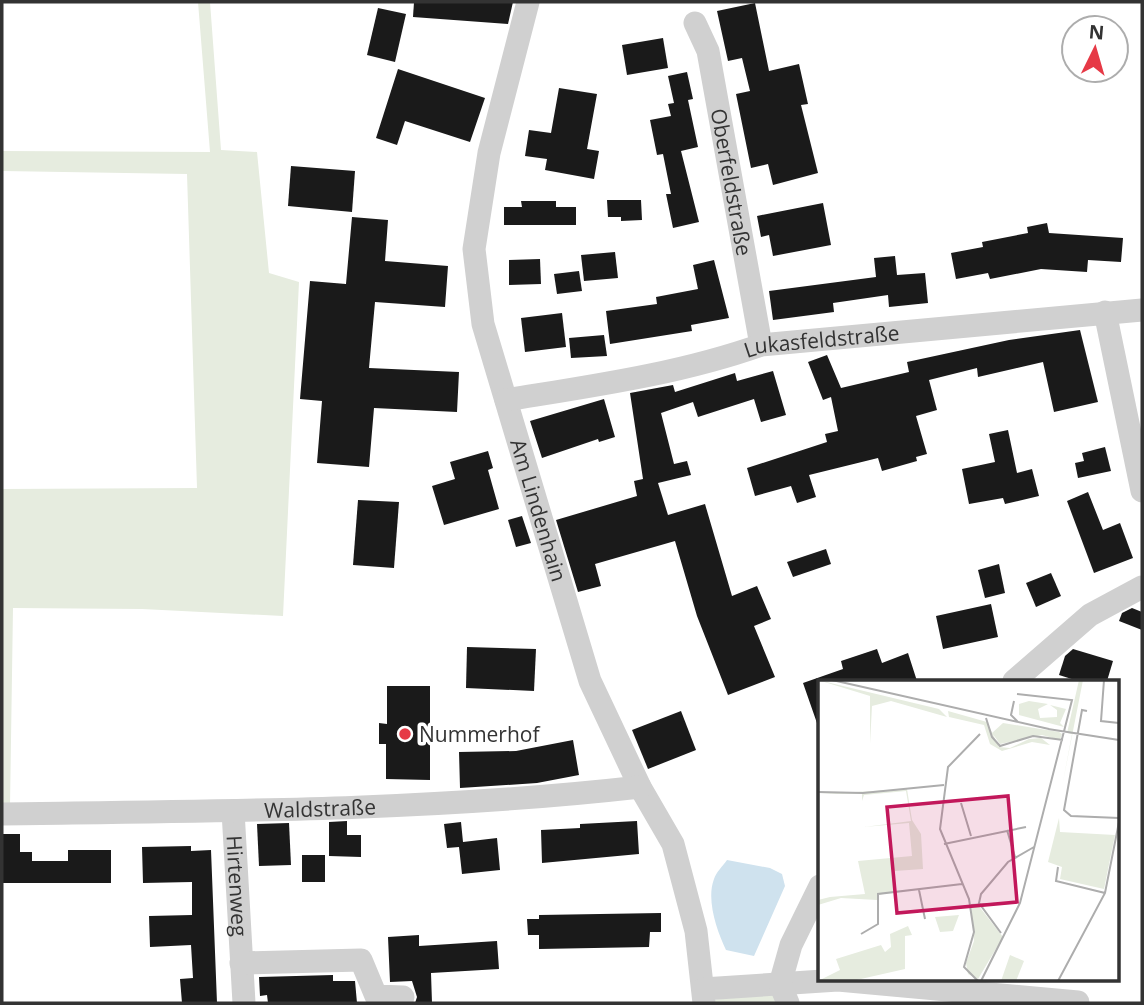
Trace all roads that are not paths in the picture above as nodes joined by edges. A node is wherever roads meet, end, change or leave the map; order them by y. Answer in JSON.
{"nodes":[{"id":1,"x":528,"y":2,"type":"edge"},
{"id":2,"x":695,"y":23,"type":"dead end"},
{"id":3,"x":1142,"y":310,"type":"edge"},
{"id":4,"x":1105,"y":312,"type":"junction"},
{"id":5,"x":761,"y":345,"type":"junction"},
{"id":6,"x":506,"y":400,"type":"junction"},
{"id":7,"x":1142,"y":491,"type":"edge"},
{"id":8,"x":1142,"y":587,"type":"edge"},
{"id":9,"x":1015,"y":680,"type":"edge"},
{"id":10,"x":640,"y":787,"type":"junction"},
{"id":11,"x":233,"y":811,"type":"junction"},
{"id":12,"x":2,"y":814,"type":"edge"},
{"id":13,"x":818,"y":890,"type":"edge"},
{"id":14,"x":241,"y":963,"type":"junction"},
{"id":15,"x":834,"y":981,"type":"edge"},
{"id":16,"x":849,"y":981,"type":"edge"},
{"id":17,"x":784,"y":994,"type":"edge"},
{"id":18,"x":704,"y":996,"type":"edge"},
{"id":19,"x":403,"y":997,"type":"dead end"},
{"id":20,"x":1078,"y":1002,"type":"edge"},
{"id":21,"x":244,"y":1003,"type":"edge"}],
"edges":[{"from":1,"to":6,"type":"street","name":"Am Lindenhain"},
{"from":2,"to":5,"type":"street","name":"Oberfeldstraße"},
{"from":3,"to":4,"type":"street","name":"Lukasfeldstraße"},
{"from":4,"to":5,"type":"street","name":"Lukasfeldstraße"},
{"from":4,"to":7,"type":"street"},
{"from":5,"to":6,"type":"street","name":"Lukasfeldstraße"},
{"from":6,"to":10,"type":"street","name":"Am Lindenhain"},
{"from":8,"to":9,"type":"street"},
{"from":10,"to":11,"type":"street","name":"Waldstraße"},
{"from":10,"to":18,"type":"street","name":"Am Lindenhain"},
{"from":11,"to":12,"type":"street","name":"Waldstraße"},
{"from":11,"to":14,"type":"street","name":"Hirtenweg"},
{"from":13,"to":17,"type":"street"},
{"from":14,"to":19,"type":"street","name":"Hirtenweg"},
{"from":14,"to":21,"type":"street","name":"Hirtenweg"},
{"from":15,"to":17,"type":"street"},
{"from":16,"to":20,"type":"street"},
{"from":17,"to":18,"type":"street"}]}
